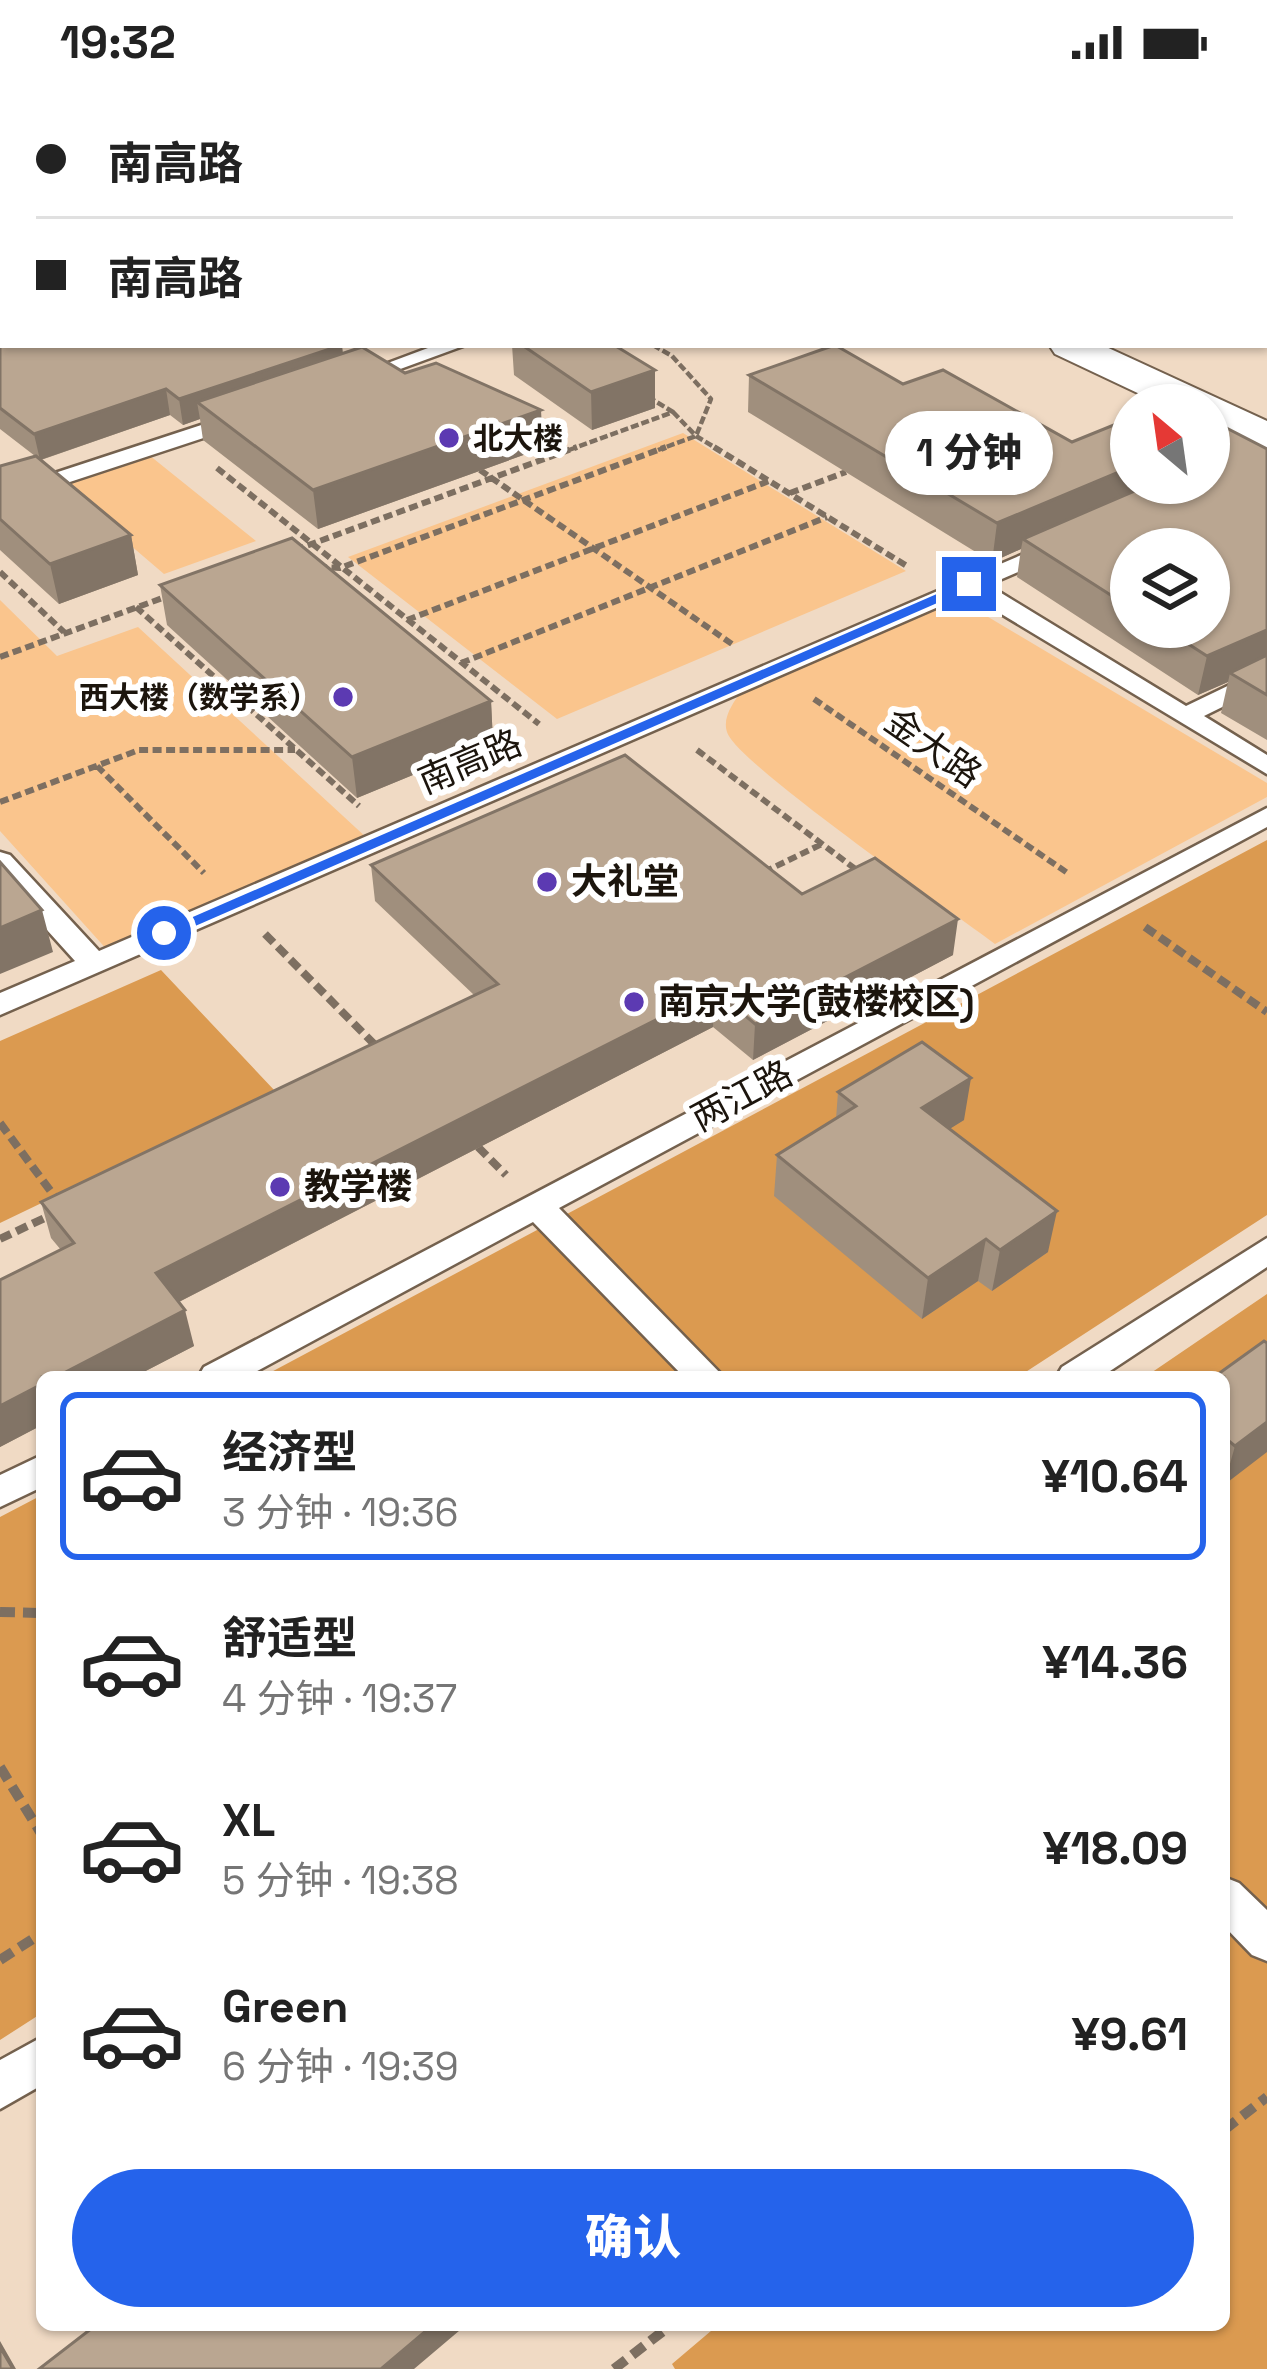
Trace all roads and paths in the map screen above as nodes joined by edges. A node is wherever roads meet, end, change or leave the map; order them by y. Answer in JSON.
{"nodes":[{"id":1,"x":446,"y":348,"type":"edge"},
{"id":2,"x":658,"y":348,"type":"edge"},
{"id":3,"x":1084,"y":348,"type":"edge"},
{"id":4,"x":1155,"y":384,"type":"edge"},
{"id":5,"x":329,"y":388,"type":"edge"},
{"id":6,"x":637,"y":390,"type":"edge"},
{"id":7,"x":266,"y":410,"type":"edge"},
{"id":8,"x":673,"y":412,"type":"junction"},
{"id":9,"x":1230,"y":420,"type":"edge"},
{"id":10,"x":696,"y":436,"type":"junction"},
{"id":11,"x":1267,"y":437,"type":"edge"},
{"id":12,"x":181,"y":438,"type":"junction"},
{"id":13,"x":480,"y":470,"type":"edge"},
{"id":14,"x":845,"y":472,"type":"edge"},
{"id":15,"x":492,"y":478,"type":"junction"},
{"id":16,"x":769,"y":481,"type":"junction"},
{"id":17,"x":789,"y":493,"type":"junction"},
{"id":18,"x":0,"y":498,"type":"edge"},
{"id":19,"x":524,"y":500,"type":"junction"},
{"id":20,"x":827,"y":517,"type":"junction"},
{"id":21,"x":1076,"y":538,"type":"edge"},
{"id":22,"x":309,"y":544,"type":"junction"},
{"id":23,"x":593,"y":548,"type":"junction"},
{"id":24,"x":291,"y":551,"type":"edge"},
{"id":25,"x":298,"y":566,"type":"edge"},
{"id":26,"x":909,"y":567,"type":"dead end"},
{"id":27,"x":340,"y":568,"type":"junction"},
{"id":28,"x":0,"y":572,"type":"edge"},
{"id":29,"x":969,"y":584,"type":"junction"},
{"id":30,"x":650,"y":588,"type":"junction"},
{"id":31,"x":176,"y":592,"type":"edge"},
{"id":32,"x":136,"y":607,"type":"junction"},
{"id":33,"x":406,"y":620,"type":"junction"},
{"id":34,"x":65,"y":633,"type":"junction"},
{"id":35,"x":426,"y":636,"type":"junction"},
{"id":36,"x":406,"y":644,"type":"edge"},
{"id":37,"x":740,"y":649,"type":"dead end"},
{"id":38,"x":0,"y":657,"type":"edge"},
{"id":39,"x":460,"y":663,"type":"junction"},
{"id":40,"x":772,"y":670,"type":"junction"},
{"id":41,"x":1267,"y":675,"type":"edge"},
{"id":42,"x":1185,"y":716,"type":"junction"},
{"id":43,"x":657,"y":720,"type":"junction"},
{"id":44,"x":541,"y":726,"type":"dead end"},
{"id":45,"x":295,"y":750,"type":"junction"},
{"id":46,"x":1267,"y":766,"type":"edge"},
{"id":47,"x":0,"y":802,"type":"edge"},
{"id":48,"x":1267,"y":816,"type":"edge"},
{"id":49,"x":392,"y":835,"type":"junction"},
{"id":50,"x":822,"y":844,"type":"junction"},
{"id":51,"x":0,"y":861,"type":"edge"},
{"id":52,"x":760,"y":874,"type":"edge"},
{"id":53,"x":879,"y":886,"type":"edge"},
{"id":54,"x":1094,"y":892,"type":"junction"},
{"id":55,"x":94,"y":964,"type":"junction"},
{"id":56,"x":1267,"y":1000,"type":"edge"},
{"id":57,"x":0,"y":1005,"type":"edge"},
{"id":58,"x":1257,"y":1006,"type":"junction"},
{"id":59,"x":1267,"y":1012,"type":"edge"},
{"id":60,"x":0,"y":1123,"type":"edge"},
{"id":61,"x":537,"y":1206,"type":"junction"},
{"id":62,"x":0,"y":1239,"type":"edge"},
{"id":63,"x":1267,"y":1250,"type":"edge"},
{"id":64,"x":227,"y":1371,"type":"edge"},
{"id":65,"x":700,"y":1371,"type":"edge"},
{"id":66,"x":1083,"y":1371,"type":"edge"},
{"id":67,"x":36,"y":1473,"type":"edge"},
{"id":68,"x":0,"y":1492,"type":"edge"},
{"id":69,"x":0,"y":1612,"type":"edge"},
{"id":70,"x":36,"y":1612,"type":"edge"},
{"id":71,"x":0,"y":1767,"type":"edge"},
{"id":72,"x":36,"y":1825,"type":"edge"},
{"id":73,"x":1230,"y":1903,"type":"edge"},
{"id":74,"x":36,"y":1938,"type":"edge"},
{"id":75,"x":1267,"y":1940,"type":"edge"},
{"id":76,"x":0,"y":1960,"type":"edge"},
{"id":77,"x":36,"y":2063,"type":"edge"},
{"id":78,"x":0,"y":2086,"type":"edge"},
{"id":79,"x":1267,"y":2097,"type":"edge"},
{"id":80,"x":1230,"y":2125,"type":"edge"},
{"id":81,"x":664,"y":2331,"type":"edge"},
{"id":82,"x":630,"y":2364,"type":"edge"},
{"id":83,"x":614,"y":2369,"type":"edge"}],
"edges":[{"from":1,"to":5,"type":"lane"},
{"from":2,"to":10,"type":"path"},
{"from":3,"to":4,"type":"street"},
{"from":6,"to":8,"type":"path"},
{"from":7,"to":12,"type":"lane"},
{"from":8,"to":10,"type":"path"},
{"from":8,"to":15,"type":"path"},
{"from":9,"to":11,"type":"street"},
{"from":10,"to":16,"type":"path"},
{"from":10,"to":19,"type":"path"},
{"from":12,"to":18,"type":"lane"},
{"from":12,"to":22,"type":"path"},
{"from":13,"to":15,"type":"path"},
{"from":14,"to":17,"type":"path"},
{"from":15,"to":19,"type":"path"},
{"from":15,"to":22,"type":"path"},
{"from":16,"to":17,"type":"path"},
{"from":16,"to":23,"type":"path"},
{"from":17,"to":20,"type":"path"},
{"from":19,"to":23,"type":"path"},
{"from":19,"to":27,"type":"path"},
{"from":20,"to":26,"type":"path"},
{"from":20,"to":30,"type":"path"},
{"from":21,"to":29,"type":"lane","name":"南高路"},
{"from":22,"to":24,"type":"path"},
{"from":22,"to":27,"type":"path"},
{"from":23,"to":30,"type":"path"},
{"from":23,"to":33,"type":"path"},
{"from":25,"to":27,"type":"path"},
{"from":27,"to":33,"type":"path"},
{"from":28,"to":34,"type":"path"},
{"from":29,"to":40,"type":"lane","name":"南高路"},
{"from":29,"to":42,"type":"lane"},
{"from":30,"to":37,"type":"path"},
{"from":30,"to":39,"type":"path"},
{"from":31,"to":32,"type":"path"},
{"from":32,"to":34,"type":"path"},
{"from":32,"to":45,"type":"path"},
{"from":33,"to":35,"type":"path"},
{"from":34,"to":38,"type":"path"},
{"from":35,"to":36,"type":"path"},
{"from":35,"to":39,"type":"path"},
{"from":39,"to":44,"type":"path"},
{"from":40,"to":43,"type":"lane","name":"南高路"},
{"from":40,"to":54,"type":"path","name":"金大路"},
{"from":41,"to":42,"type":"lane"},
{"from":42,"to":46,"type":"lane"},
{"from":43,"to":49,"type":"lane","name":"南高路"},
{"from":43,"to":50,"type":"path"},
{"from":45,"to":47,"type":"path"},
{"from":45,"to":49,"type":"path"},
{"from":48,"to":54,"type":"lane","name":"两江路"},
{"from":49,"to":55,"type":"lane","name":"南高路"},
{"from":50,"to":52,"type":"path"},
{"from":50,"to":53,"type":"path"},
{"from":51,"to":55,"type":"lane"},
{"from":54,"to":58,"type":"path","name":"金大路"},
{"from":54,"to":61,"type":"lane","name":"两江路"},
{"from":55,"to":57,"type":"lane","name":"南高路"},
{"from":56,"to":58,"type":"path"},
{"from":58,"to":59,"type":"path","name":"金大路"},
{"from":60,"to":62,"type":"path"},
{"from":61,"to":64,"type":"lane","name":"两江路"},
{"from":61,"to":65,"type":"lane"},
{"from":63,"to":66,"type":"lane"},
{"from":67,"to":68,"type":"lane"},
{"from":69,"to":70,"type":"path"},
{"from":71,"to":72,"type":"path"},
{"from":73,"to":75,"type":"lane"},
{"from":74,"to":76,"type":"path"},
{"from":77,"to":78,"type":"lane"},
{"from":79,"to":80,"type":"path"},
{"from":81,"to":82,"type":"path"},
{"from":82,"to":83,"type":"path"}]}
